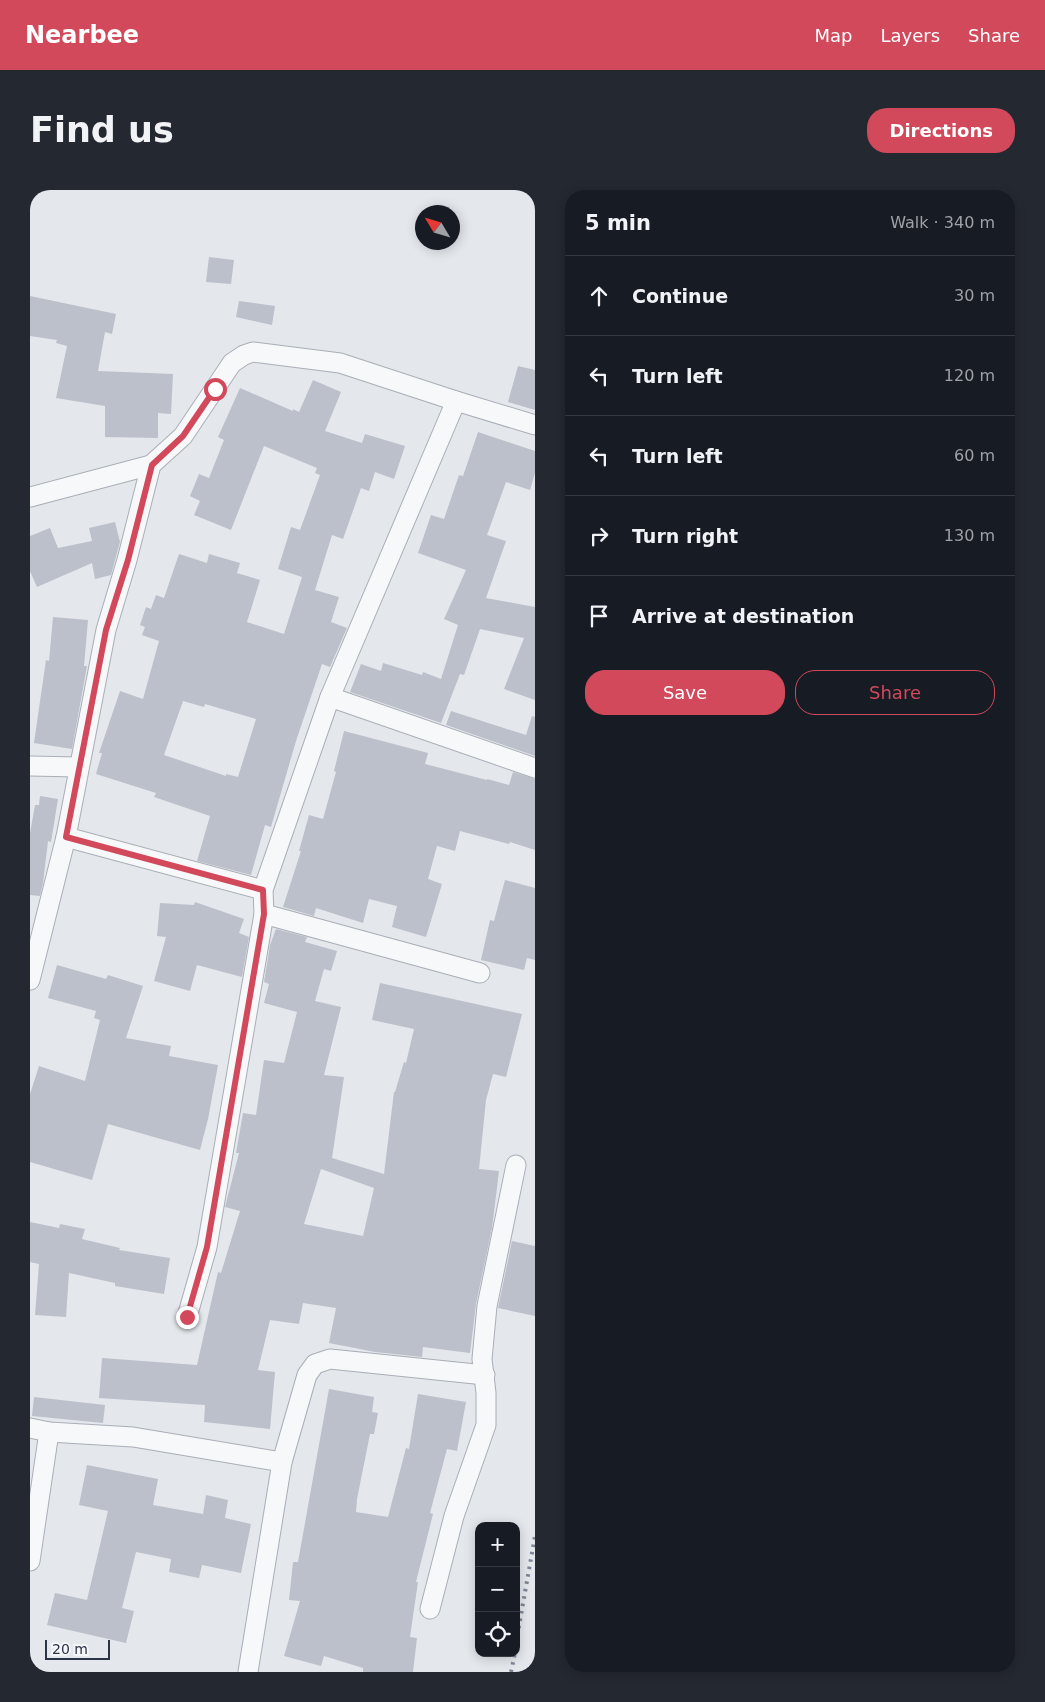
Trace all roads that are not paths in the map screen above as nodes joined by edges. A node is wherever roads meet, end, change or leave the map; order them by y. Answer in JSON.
{"nodes":[{"id":1,"x":456,"y":401,"type":"junction"},
{"id":2,"x":535,"y":425,"type":"edge"},
{"id":3,"x":152,"y":465,"type":"junction"},
{"id":4,"x":30,"y":497,"type":"edge"},
{"id":5,"x":330,"y":697,"type":"junction"},
{"id":6,"x":30,"y":766,"type":"edge"},
{"id":7,"x":78,"y":767,"type":"junction"},
{"id":8,"x":535,"y":768,"type":"edge"},
{"id":9,"x":66,"y":837,"type":"junction"},
{"id":10,"x":263,"y":890,"type":"junction"},
{"id":11,"x":264,"y":914,"type":"junction"},
{"id":12,"x":480,"y":973,"type":"dead end"},
{"id":13,"x":30,"y":980,"type":"edge"},
{"id":14,"x":516,"y":1165,"type":"dead end"},
{"id":15,"x":187,"y":1317,"type":"dead end"},
{"id":16,"x":485,"y":1375,"type":"junction"},
{"id":17,"x":30,"y":1428,"type":"edge"},
{"id":18,"x":49,"y":1432,"type":"junction"},
{"id":19,"x":282,"y":1462,"type":"junction"},
{"id":20,"x":30,"y":1561,"type":"edge"},
{"id":21,"x":430,"y":1608,"type":"dead end"},
{"id":22,"x":248,"y":1672,"type":"edge"}],
"edges":[{"from":1,"to":2,"type":"street"},
{"from":1,"to":3,"type":"street"},
{"from":1,"to":5,"type":"street"},
{"from":3,"to":4,"type":"street"},
{"from":3,"to":7,"type":"street"},
{"from":5,"to":8,"type":"street"},
{"from":5,"to":10,"type":"street"},
{"from":6,"to":7,"type":"street"},
{"from":7,"to":9,"type":"street"},
{"from":9,"to":10,"type":"street"},
{"from":9,"to":13,"type":"street"},
{"from":10,"to":11,"type":"street"},
{"from":11,"to":12,"type":"street"},
{"from":11,"to":15,"type":"street"},
{"from":14,"to":16,"type":"street"},
{"from":16,"to":19,"type":"street"},
{"from":16,"to":21,"type":"street"},
{"from":17,"to":18,"type":"street"},
{"from":18,"to":19,"type":"street"},
{"from":18,"to":20,"type":"street"},
{"from":19,"to":22,"type":"street"}]}
